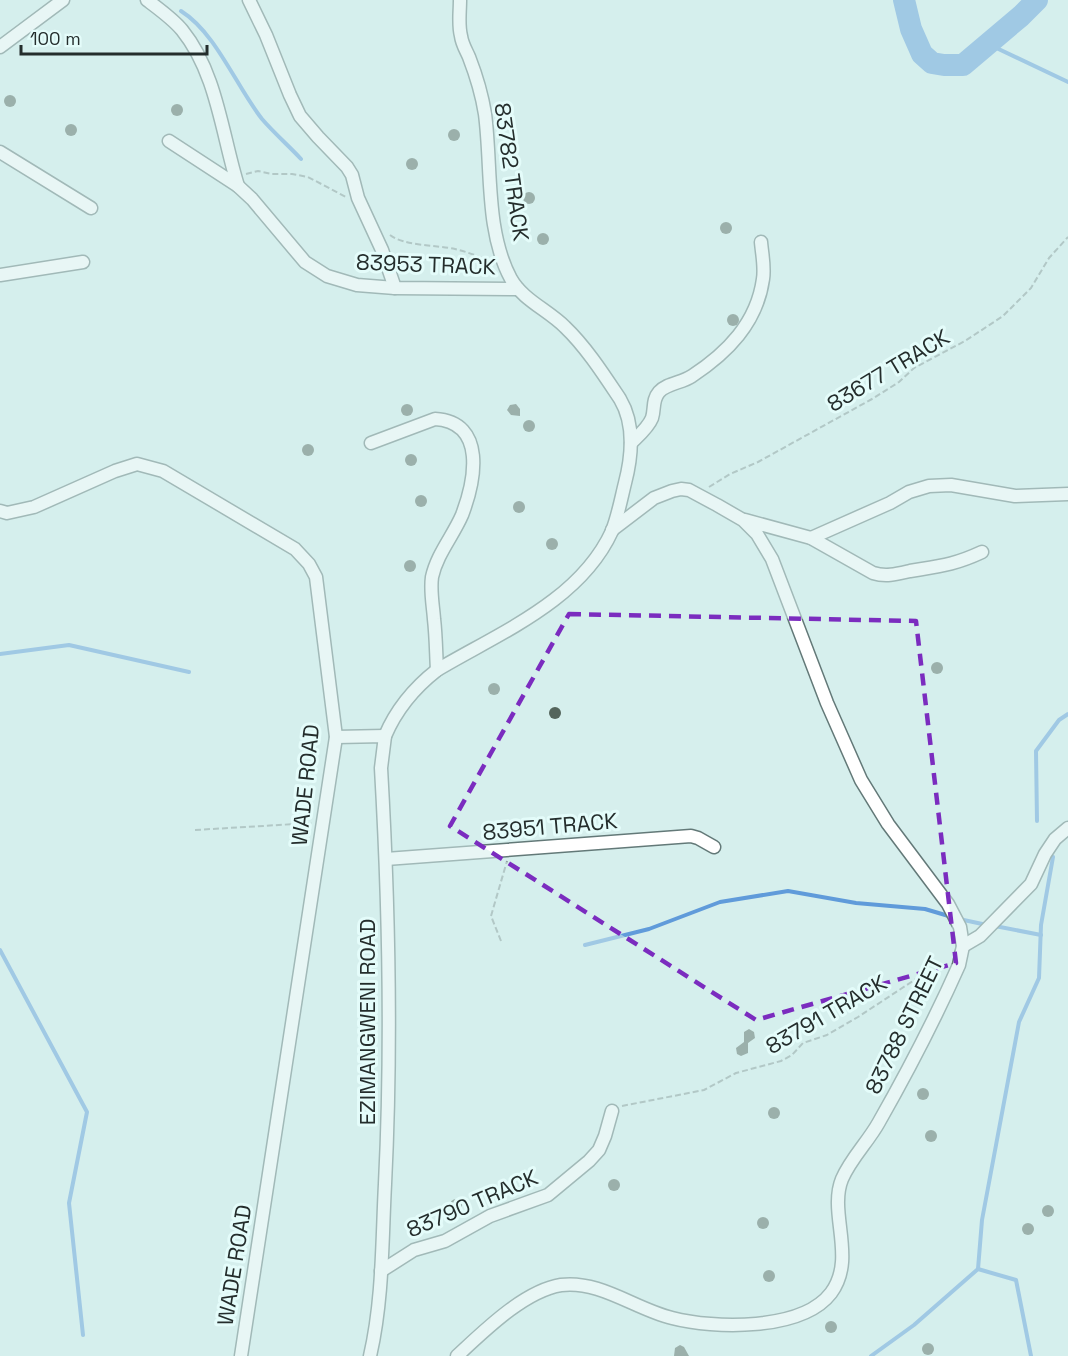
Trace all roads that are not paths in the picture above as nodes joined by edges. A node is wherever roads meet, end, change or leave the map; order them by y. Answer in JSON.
{"nodes":[{"id":1,"x":63,"y":0,"type":"edge"},
{"id":2,"x":147,"y":0,"type":"edge"},
{"id":3,"x":249,"y":0,"type":"edge"},
{"id":4,"x":460,"y":0,"type":"edge"},
{"id":5,"x":0,"y":47,"type":"edge"},
{"id":6,"x":169,"y":141,"type":"dead end"},
{"id":7,"x":0,"y":152,"type":"edge"},
{"id":8,"x":238,"y":186,"type":"junction"},
{"id":9,"x":91,"y":208,"type":"dead end"},
{"id":10,"x":760,"y":242,"type":"dead end"},
{"id":11,"x":83,"y":262,"type":"dead end"},
{"id":12,"x":0,"y":275,"type":"edge"},
{"id":13,"x":395,"y":288,"type":"junction"},
{"id":14,"x":518,"y":289,"type":"junction"},
{"id":15,"x":371,"y":443,"type":"dead end"},
{"id":16,"x":631,"y":443,"type":"junction"},
{"id":17,"x":1068,"y":494,"type":"edge"},
{"id":18,"x":0,"y":511,"type":"edge"},
{"id":19,"x":743,"y":520,"type":"junction"},
{"id":20,"x":612,"y":530,"type":"junction"},
{"id":21,"x":810,"y":538,"type":"junction"},
{"id":22,"x":982,"y":552,"type":"dead end"},
{"id":23,"x":437,"y":670,"type":"junction"},
{"id":24,"x":385,"y":736,"type":"junction"},
{"id":25,"x":336,"y":737,"type":"junction"},
{"id":26,"x":1068,"y":828,"type":"edge"},
{"id":27,"x":714,"y":847,"type":"dead end"},
{"id":28,"x":386,"y":859,"type":"junction"},
{"id":29,"x":963,"y":946,"type":"junction"},
{"id":30,"x":612,"y":1111,"type":"road end"},
{"id":31,"x":381,"y":1271,"type":"junction"},
{"id":32,"x":242,"y":1356,"type":"edge"},
{"id":33,"x":370,"y":1356,"type":"edge"},
{"id":34,"x":457,"y":1356,"type":"edge"}],
"edges":[{"from":1,"to":5,"type":"street"},
{"from":2,"to":8,"type":"street"},
{"from":3,"to":13,"type":"street"},
{"from":4,"to":14,"type":"street","name":"83782 TRACK"},
{"from":6,"to":8,"type":"street","name":"83953 TRACK"},
{"from":7,"to":9,"type":"street"},
{"from":8,"to":13,"type":"street","name":"83953 TRACK"},
{"from":10,"to":16,"type":"street"},
{"from":11,"to":12,"type":"street"},
{"from":13,"to":14,"type":"street","name":"83953 TRACK"},
{"from":14,"to":16,"type":"street","name":"83782 TRACK"},
{"from":15,"to":23,"type":"street"},
{"from":16,"to":20,"type":"street","name":"83782 TRACK"},
{"from":17,"to":21,"type":"street"},
{"from":18,"to":25,"type":"street","name":"WADE ROAD"},
{"from":19,"to":20,"type":"street","name":"83788 STREET"},
{"from":19,"to":21,"type":"street"},
{"from":19,"to":29,"type":"street","name":"83788 STREET"},
{"from":20,"to":23,"type":"street","name":"83782 TRACK"},
{"from":21,"to":22,"type":"street"},
{"from":23,"to":24,"type":"street","name":"83782 TRACK"},
{"from":24,"to":25,"type":"street"},
{"from":24,"to":28,"type":"street","name":"EZIMANGWENI ROAD"},
{"from":25,"to":32,"type":"street","name":"WADE ROAD"},
{"from":26,"to":29,"type":"street"},
{"from":27,"to":28,"type":"street","name":"83951 TRACK"},
{"from":28,"to":31,"type":"street","name":"EZIMANGWENI ROAD"},
{"from":29,"to":34,"type":"street","name":"83788 STREET"},
{"from":30,"to":31,"type":"street","name":"83790 TRACK"},
{"from":31,"to":33,"type":"street","name":"EZIMANGWENI ROAD"}]}
